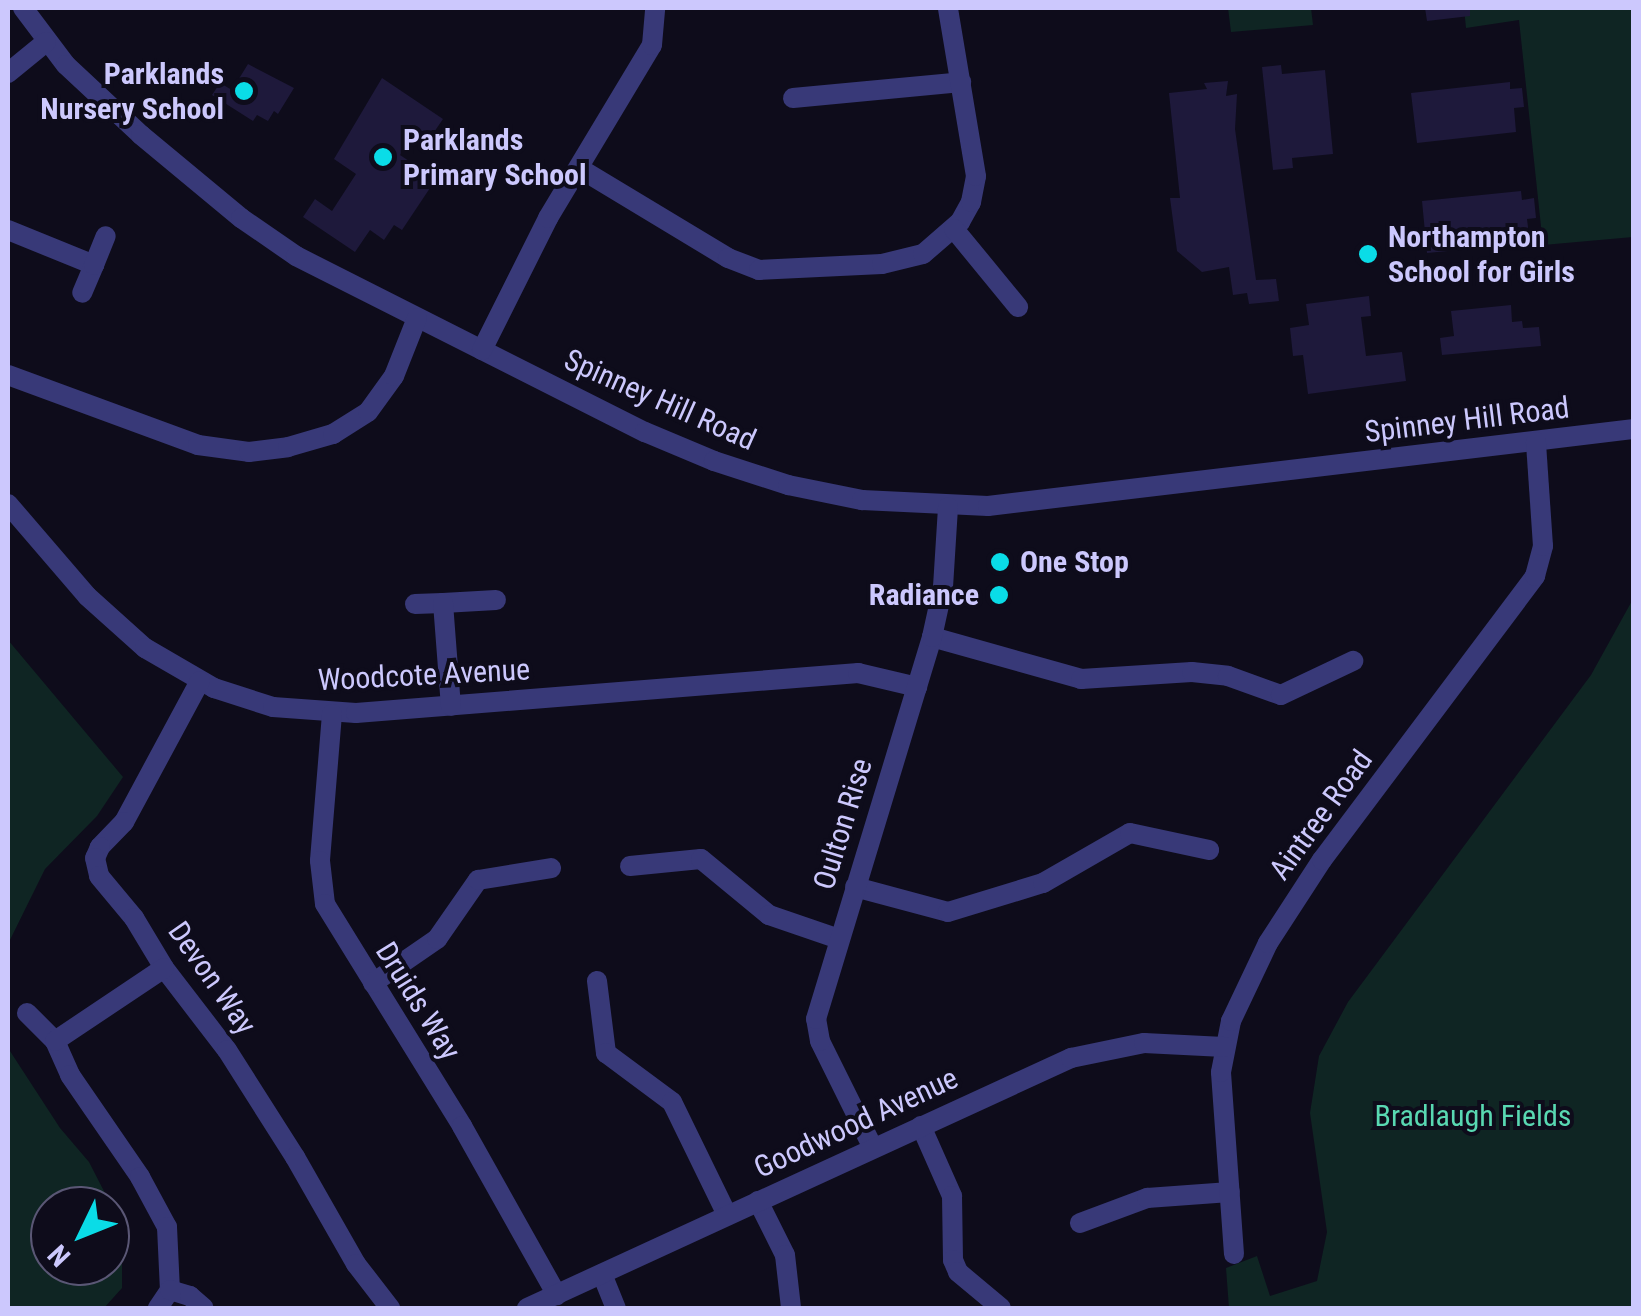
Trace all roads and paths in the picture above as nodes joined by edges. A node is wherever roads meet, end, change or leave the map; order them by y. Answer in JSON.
{"nodes":[{"id":1,"x":23,"y":8,"type":"edge"},
{"id":2,"x":656,"y":8,"type":"edge"},
{"id":3,"x":948,"y":8,"type":"edge"},
{"id":4,"x":46,"y":42,"type":"junction"},
{"id":5,"x":8,"y":73,"type":"edge"},
{"id":6,"x":961,"y":82,"type":"junction"},
{"id":7,"x":793,"y":98,"type":"dead end"},
{"id":8,"x":579,"y":168,"type":"junction"},
{"id":9,"x":954,"y":229,"type":"junction"},
{"id":10,"x":8,"y":230,"type":"edge"},
{"id":11,"x":106,"y":236,"type":"dead end"},
{"id":12,"x":94,"y":265,"type":"junction"},
{"id":13,"x":82,"y":293,"type":"dead end"},
{"id":14,"x":1018,"y":307,"type":"dead end"},
{"id":15,"x":417,"y":318,"type":"junction"},
{"id":16,"x":482,"y":350,"type":"junction"},
{"id":17,"x":8,"y":375,"type":"edge"},
{"id":18,"x":1634,"y":429,"type":"edge"},
{"id":19,"x":1536,"y":442,"type":"junction"},
{"id":20,"x":8,"y":504,"type":"edge"},
{"id":21,"x":948,"y":507,"type":"junction"},
{"id":22,"x":496,"y":600,"type":"dead end"},
{"id":23,"x":443,"y":603,"type":"junction"},
{"id":24,"x":415,"y":604,"type":"dead end"},
{"id":25,"x":932,"y":637,"type":"junction"},
{"id":26,"x":1352,"y":661,"type":"dead end"},
{"id":27,"x":200,"y":681,"type":"junction"},
{"id":28,"x":917,"y":687,"type":"junction"},
{"id":29,"x":451,"y":706,"type":"junction"},
{"id":30,"x":332,"y":714,"type":"junction"},
{"id":31,"x":1209,"y":850,"type":"dead end"},
{"id":32,"x":630,"y":866,"type":"dead end"},
{"id":33,"x":551,"y":868,"type":"dead end"},
{"id":34,"x":855,"y":887,"type":"junction"},
{"id":35,"x":839,"y":939,"type":"junction"},
{"id":36,"x":164,"y":968,"type":"junction"},
{"id":37,"x":597,"y":981,"type":"dead end"},
{"id":38,"x":372,"y":983,"type":"junction"},
{"id":39,"x":27,"y":1014,"type":"dead end"},
{"id":40,"x":55,"y":1041,"type":"junction"},
{"id":41,"x":1224,"y":1047,"type":"junction"},
{"id":42,"x":921,"y":1126,"type":"junction"},
{"id":43,"x":873,"y":1148,"type":"junction"},
{"id":44,"x":1230,"y":1192,"type":"junction"},
{"id":45,"x":758,"y":1201,"type":"junction"},
{"id":46,"x":727,"y":1215,"type":"junction"},
{"id":47,"x":1080,"y":1222,"type":"dead end"},
{"id":48,"x":1234,"y":1254,"type":"dead end"},
{"id":49,"x":602,"y":1274,"type":"junction"},
{"id":50,"x":170,"y":1290,"type":"junction"},
{"id":51,"x":557,"y":1295,"type":"junction"},
{"id":52,"x":158,"y":1308,"type":"edge"},
{"id":53,"x":204,"y":1308,"type":"edge"},
{"id":54,"x":390,"y":1308,"type":"edge"},
{"id":55,"x":527,"y":1308,"type":"edge"},
{"id":56,"x":616,"y":1308,"type":"edge"},
{"id":57,"x":791,"y":1308,"type":"edge"},
{"id":58,"x":1001,"y":1308,"type":"edge"}],
"edges":[{"from":1,"to":4,"type":"street","name":"Spinney Hill Road"},
{"from":2,"to":8,"type":"street"},
{"from":3,"to":6,"type":"street"},
{"from":4,"to":5,"type":"street"},
{"from":4,"to":15,"type":"street","name":"Spinney Hill Road"},
{"from":6,"to":7,"type":"street"},
{"from":6,"to":9,"type":"street"},
{"from":8,"to":9,"type":"street"},
{"from":8,"to":16,"type":"street"},
{"from":9,"to":14,"type":"street"},
{"from":10,"to":12,"type":"street"},
{"from":11,"to":12,"type":"street"},
{"from":12,"to":13,"type":"street"},
{"from":15,"to":16,"type":"street","name":"Spinney Hill Road"},
{"from":15,"to":17,"type":"street"},
{"from":16,"to":21,"type":"street","name":"Spinney Hill Road"},
{"from":18,"to":19,"type":"street","name":"Spinney Hill Road"},
{"from":19,"to":21,"type":"street","name":"Spinney Hill Road"},
{"from":19,"to":41,"type":"street","name":"Aintree Road"},
{"from":20,"to":27,"type":"street","name":"Woodcote Avenue"},
{"from":21,"to":25,"type":"street","name":"Oulton Rise"},
{"from":22,"to":23,"type":"street"},
{"from":23,"to":24,"type":"street"},
{"from":23,"to":29,"type":"street"},
{"from":25,"to":26,"type":"street"},
{"from":25,"to":28,"type":"street","name":"Oulton Rise"},
{"from":27,"to":30,"type":"street","name":"Woodcote Avenue"},
{"from":27,"to":36,"type":"street","name":"Devon Way"},
{"from":28,"to":29,"type":"street","name":"Woodcote Avenue"},
{"from":28,"to":34,"type":"street","name":"Oulton Rise"},
{"from":29,"to":30,"type":"street","name":"Woodcote Avenue"},
{"from":30,"to":38,"type":"street","name":"Druids Way"},
{"from":31,"to":34,"type":"street"},
{"from":32,"to":35,"type":"street"},
{"from":33,"to":38,"type":"street"},
{"from":34,"to":35,"type":"street","name":"Oulton Rise"},
{"from":35,"to":43,"type":"street","name":"Oulton Rise"},
{"from":36,"to":40,"type":"street"},
{"from":36,"to":54,"type":"street","name":"Devon Way"},
{"from":37,"to":46,"type":"street"},
{"from":38,"to":51,"type":"street","name":"Druids Way"},
{"from":39,"to":40,"type":"street"},
{"from":40,"to":50,"type":"street"},
{"from":41,"to":42,"type":"street","name":"Goodwood Avenue"},
{"from":41,"to":44,"type":"street","name":"Aintree Road"},
{"from":42,"to":43,"type":"street","name":"Goodwood Avenue"},
{"from":42,"to":58,"type":"street"},
{"from":43,"to":45,"type":"street","name":"Goodwood Avenue"},
{"from":44,"to":47,"type":"street"},
{"from":44,"to":48,"type":"street","name":"Aintree Road"},
{"from":45,"to":46,"type":"street","name":"Goodwood Avenue"},
{"from":45,"to":57,"type":"street"},
{"from":46,"to":49,"type":"street","name":"Goodwood Avenue"},
{"from":49,"to":51,"type":"street","name":"Goodwood Avenue"},
{"from":49,"to":56,"type":"street"},
{"from":50,"to":52,"type":"street"},
{"from":50,"to":53,"type":"street"},
{"from":51,"to":55,"type":"street","name":"Goodwood Avenue"}]}
